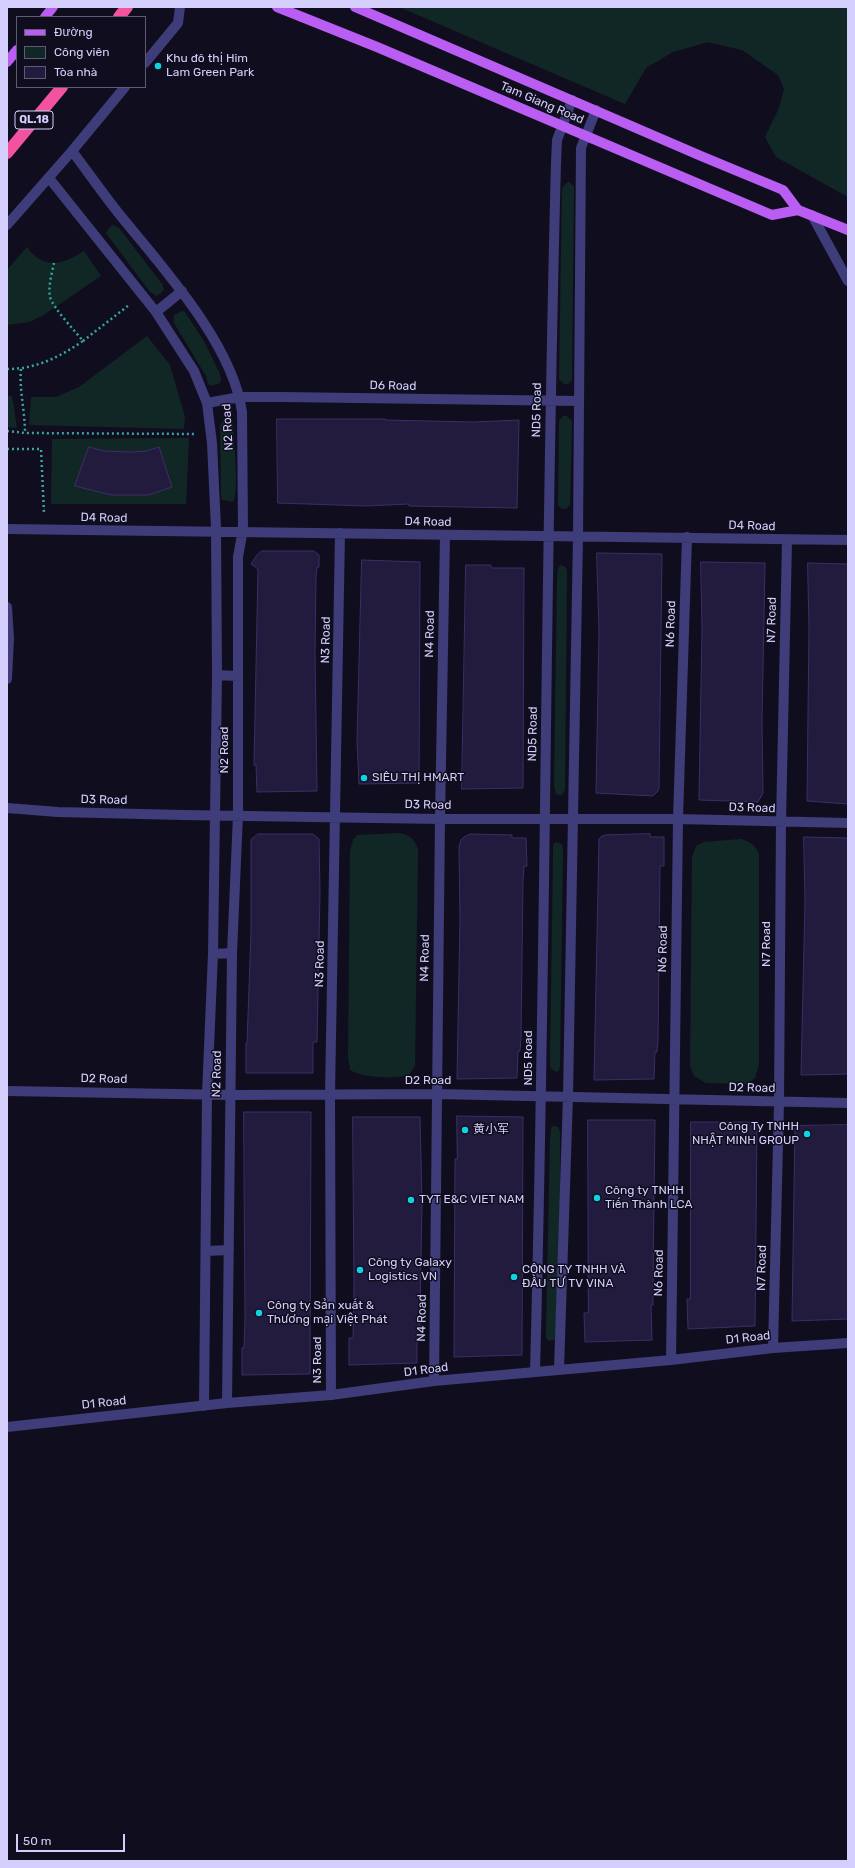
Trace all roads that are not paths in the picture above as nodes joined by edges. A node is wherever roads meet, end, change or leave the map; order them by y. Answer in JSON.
{"nodes":[{"id":1,"x":53,"y":7,"type":"edge"},
{"id":2,"x":127,"y":7,"type":"edge"},
{"id":3,"x":180,"y":7,"type":"edge"},
{"id":4,"x":277,"y":7,"type":"edge"},
{"id":5,"x":355,"y":7,"type":"edge"},
{"id":6,"x":46,"y":16,"type":"edge"},
{"id":7,"x":120,"y":16,"type":"edge"},
{"id":8,"x":16,"y":51,"type":"edge"},
{"id":9,"x":7,"y":62,"type":"edge"},
{"id":10,"x":146,"y":62,"type":"edge"},
{"id":11,"x":61,"y":88,"type":"edge"},
{"id":12,"x":124,"y":88,"type":"edge"},
{"id":13,"x":572,"y":100,"type":"junction"},
{"id":14,"x":596,"y":110,"type":"junction"},
{"id":15,"x":562,"y":125,"type":"junction"},
{"id":16,"x":585,"y":135,"type":"junction"},
{"id":17,"x":72,"y":151,"type":"junction"},
{"id":18,"x":7,"y":153,"type":"edge"},
{"id":19,"x":49,"y":178,"type":"junction"},
{"id":20,"x":798,"y":210,"type":"junction"},
{"id":21,"x":812,"y":215,"type":"junction"},
{"id":22,"x":7,"y":225,"type":"edge"},
{"id":23,"x":848,"y":230,"type":"edge"},
{"id":24,"x":848,"y":281,"type":"edge"},
{"id":25,"x":182,"y":292,"type":"junction"},
{"id":26,"x":156,"y":312,"type":"junction"},
{"id":27,"x":240,"y":397,"type":"junction"},
{"id":28,"x":550,"y":401,"type":"junction"},
{"id":29,"x":579,"y":401,"type":"junction"},
{"id":30,"x":208,"y":403,"type":"junction"},
{"id":31,"x":7,"y":529,"type":"edge"},
{"id":32,"x":216,"y":532,"type":"junction"},
{"id":33,"x":243,"y":533,"type":"junction"},
{"id":34,"x":340,"y":533,"type":"junction"},
{"id":35,"x":445,"y":535,"type":"junction"},
{"id":36,"x":548,"y":536,"type":"junction"},
{"id":37,"x":578,"y":536,"type":"junction"},
{"id":38,"x":687,"y":538,"type":"junction"},
{"id":39,"x":787,"y":540,"type":"junction"},
{"id":40,"x":848,"y":540,"type":"edge"},
{"id":41,"x":7,"y":607,"type":"edge"},
{"id":42,"x":217,"y":675,"type":"junction"},
{"id":43,"x":237,"y":676,"type":"junction"},
{"id":44,"x":7,"y":679,"type":"edge"},
{"id":45,"x":7,"y":808,"type":"edge"},
{"id":46,"x":214,"y":815,"type":"junction"},
{"id":47,"x":238,"y":816,"type":"junction"},
{"id":48,"x":336,"y":816,"type":"junction"},
{"id":49,"x":440,"y":818,"type":"junction"},
{"id":50,"x":544,"y":819,"type":"junction"},
{"id":51,"x":572,"y":819,"type":"junction"},
{"id":52,"x":678,"y":819,"type":"junction"},
{"id":53,"x":781,"y":822,"type":"junction"},
{"id":54,"x":848,"y":823,"type":"edge"},
{"id":55,"x":232,"y":953,"type":"junction"},
{"id":56,"x":213,"y":954,"type":"junction"},
{"id":57,"x":7,"y":1091,"type":"edge"},
{"id":58,"x":207,"y":1094,"type":"junction"},
{"id":59,"x":230,"y":1094,"type":"junction"},
{"id":60,"x":330,"y":1094,"type":"junction"},
{"id":61,"x":437,"y":1094,"type":"junction"},
{"id":62,"x":542,"y":1096,"type":"junction"},
{"id":63,"x":568,"y":1096,"type":"junction"},
{"id":64,"x":674,"y":1100,"type":"junction"},
{"id":65,"x":779,"y":1102,"type":"junction"},
{"id":66,"x":848,"y":1103,"type":"edge"},
{"id":67,"x":229,"y":1250,"type":"junction"},
{"id":68,"x":206,"y":1251,"type":"junction"},
{"id":69,"x":848,"y":1343,"type":"edge"},
{"id":70,"x":773,"y":1348,"type":"junction"},
{"id":71,"x":671,"y":1360,"type":"junction"},
{"id":72,"x":559,"y":1369,"type":"junction"},
{"id":73,"x":535,"y":1371,"type":"junction"},
{"id":74,"x":434,"y":1381,"type":"junction"},
{"id":75,"x":332,"y":1395,"type":"junction"},
{"id":76,"x":227,"y":1403,"type":"junction"},
{"id":77,"x":204,"y":1406,"type":"junction"},
{"id":78,"x":7,"y":1427,"type":"edge"}],
"edges":[{"from":1,"to":6,"type":"main road"},
{"from":2,"to":7,"type":"highway"},
{"from":3,"to":10,"type":"street"},
{"from":4,"to":15,"type":"main road","name":"Tam Giang Road"},
{"from":5,"to":13,"type":"main road","name":"Tam Giang Road"},
{"from":8,"to":9,"type":"main road"},
{"from":11,"to":18,"type":"highway","number":"QL.18"},
{"from":12,"to":17,"type":"street"},
{"from":13,"to":14,"type":"main road","name":"Tam Giang Road"},
{"from":13,"to":15,"type":"street","name":"ND5 Road"},
{"from":14,"to":16,"type":"street"},
{"from":14,"to":20,"type":"main road","name":"Tam Giang Road"},
{"from":15,"to":16,"type":"main road","name":"Tam Giang Road"},
{"from":15,"to":28,"type":"street","name":"ND5 Road"},
{"from":16,"to":20,"type":"main road","name":"Tam Giang Road"},
{"from":16,"to":29,"type":"street"},
{"from":17,"to":19,"type":"street"},
{"from":17,"to":25,"type":"street","name":"N2 Road"},
{"from":19,"to":22,"type":"street"},
{"from":19,"to":26,"type":"street","name":"N2 Road"},
{"from":20,"to":21,"type":"main road"},
{"from":21,"to":23,"type":"main road"},
{"from":21,"to":24,"type":"street"},
{"from":25,"to":26,"type":"street"},
{"from":25,"to":27,"type":"street","name":"N2 Road"},
{"from":26,"to":30,"type":"street","name":"N2 Road"},
{"from":27,"to":28,"type":"street","name":"D6 Road"},
{"from":27,"to":30,"type":"street","name":"D6 Road"},
{"from":27,"to":33,"type":"street","name":"N2 Road"},
{"from":28,"to":29,"type":"street","name":"D6 Road"},
{"from":28,"to":36,"type":"street","name":"ND5 Road"},
{"from":29,"to":37,"type":"street"},
{"from":30,"to":32,"type":"street","name":"N2 Road"},
{"from":31,"to":32,"type":"street","name":"D4 Road"},
{"from":32,"to":33,"type":"street","name":"D4 Road"},
{"from":32,"to":42,"type":"street","name":"N2 Road"},
{"from":33,"to":34,"type":"street","name":"D4 Road"},
{"from":33,"to":43,"type":"street","name":"N2 Road"},
{"from":34,"to":35,"type":"street","name":"D4 Road"},
{"from":34,"to":48,"type":"street","name":"N3 Road"},
{"from":35,"to":36,"type":"street","name":"D4 Road"},
{"from":35,"to":49,"type":"street","name":"N4 Road"},
{"from":36,"to":37,"type":"street","name":"D4 Road"},
{"from":36,"to":50,"type":"street","name":"ND5 Road"},
{"from":37,"to":38,"type":"street","name":"D4 Road"},
{"from":37,"to":51,"type":"street"},
{"from":38,"to":39,"type":"street","name":"D4 Road"},
{"from":38,"to":52,"type":"street","name":"N6 Road"},
{"from":39,"to":40,"type":"street","name":"D4 Road"},
{"from":39,"to":53,"type":"street","name":"N7 Road"},
{"from":41,"to":44,"type":"street"},
{"from":42,"to":43,"type":"street"},
{"from":42,"to":46,"type":"street","name":"N2 Road"},
{"from":43,"to":47,"type":"street","name":"N2 Road"},
{"from":45,"to":46,"type":"street","name":"D3 Road"},
{"from":46,"to":47,"type":"street","name":"D3 Road"},
{"from":46,"to":56,"type":"street","name":"N2 Road"},
{"from":47,"to":48,"type":"street","name":"D3 Road"},
{"from":47,"to":55,"type":"street","name":"N2 Road"},
{"from":48,"to":49,"type":"street","name":"D3 Road"},
{"from":48,"to":60,"type":"street","name":"N3 Road"},
{"from":49,"to":50,"type":"street","name":"D3 Road"},
{"from":49,"to":61,"type":"street","name":"N4 Road"},
{"from":50,"to":51,"type":"street","name":"D3 Road"},
{"from":50,"to":62,"type":"street","name":"ND5 Road"},
{"from":51,"to":52,"type":"street","name":"D3 Road"},
{"from":51,"to":63,"type":"street"},
{"from":52,"to":53,"type":"street","name":"D3 Road"},
{"from":52,"to":64,"type":"street","name":"N6 Road"},
{"from":53,"to":54,"type":"street","name":"D3 Road"},
{"from":53,"to":65,"type":"street","name":"N7 Road"},
{"from":55,"to":56,"type":"street"},
{"from":55,"to":59,"type":"street","name":"N2 Road"},
{"from":56,"to":58,"type":"street","name":"N2 Road"},
{"from":57,"to":58,"type":"street","name":"D2 Road"},
{"from":58,"to":59,"type":"street","name":"D2 Road"},
{"from":58,"to":68,"type":"street","name":"N2 Road"},
{"from":59,"to":60,"type":"street","name":"D2 Road"},
{"from":59,"to":67,"type":"street","name":"N2 Road"},
{"from":60,"to":61,"type":"street","name":"D2 Road"},
{"from":60,"to":75,"type":"street","name":"N3 Road"},
{"from":61,"to":62,"type":"street","name":"D2 Road"},
{"from":61,"to":74,"type":"street","name":"N4 Road"},
{"from":62,"to":63,"type":"street","name":"D2 Road"},
{"from":62,"to":73,"type":"street","name":"ND5 Road"},
{"from":63,"to":64,"type":"street","name":"D2 Road"},
{"from":63,"to":72,"type":"street"},
{"from":64,"to":65,"type":"street","name":"D2 Road"},
{"from":64,"to":71,"type":"street","name":"N6 Road"},
{"from":65,"to":66,"type":"street","name":"D2 Road"},
{"from":65,"to":70,"type":"street","name":"N7 Road"},
{"from":67,"to":68,"type":"street"},
{"from":67,"to":76,"type":"street","name":"N2 Road"},
{"from":68,"to":77,"type":"street","name":"N2 Road"},
{"from":69,"to":70,"type":"street","name":"D1 Road"},
{"from":70,"to":71,"type":"street","name":"D1 Road"},
{"from":71,"to":72,"type":"street","name":"D1 Road"},
{"from":72,"to":73,"type":"street","name":"D1 Road"},
{"from":73,"to":74,"type":"street","name":"D1 Road"},
{"from":74,"to":75,"type":"street","name":"D1 Road"},
{"from":75,"to":76,"type":"street","name":"D1 Road"},
{"from":76,"to":77,"type":"street","name":"D1 Road"},
{"from":77,"to":78,"type":"street","name":"D1 Road"}]}
